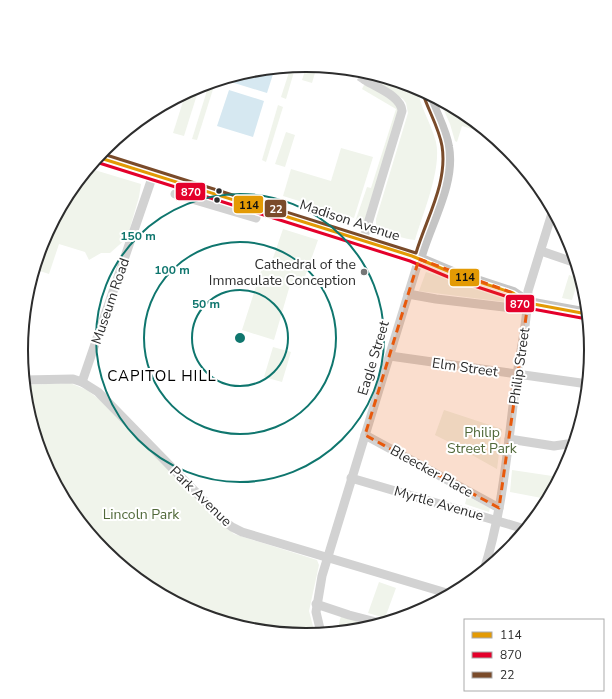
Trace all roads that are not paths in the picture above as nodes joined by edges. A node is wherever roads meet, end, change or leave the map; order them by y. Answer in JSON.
{"nodes":[{"id":1,"x":365,"y":80,"type":"tunnel mouth"},
{"id":2,"x":431,"y":101,"type":"edge"},
{"id":3,"x":103,"y":159,"type":"edge"},
{"id":4,"x":154,"y":175,"type":"junction"},
{"id":5,"x":198,"y":188,"type":"tunnel mouth"},
{"id":6,"x":175,"y":194,"type":"dead end"},
{"id":7,"x":238,"y":201,"type":"tunnel mouth"},
{"id":8,"x":256,"y":218,"type":"dead end"},
{"id":9,"x":551,"y":218,"type":"edge"},
{"id":10,"x":363,"y":240,"type":"junction"},
{"id":11,"x":541,"y":251,"type":"junction"},
{"id":12,"x":419,"y":259,"type":"junction"},
{"id":13,"x":569,"y":261,"type":"edge"},
{"id":14,"x":408,"y":294,"type":"junction"},
{"id":15,"x":528,"y":303,"type":"junction"},
{"id":16,"x":582,"y":313,"type":"edge"},
{"id":17,"x":390,"y":356,"type":"junction"},
{"id":18,"x":517,"y":374,"type":"junction"},
{"id":19,"x":30,"y":380,"type":"edge"},
{"id":20,"x":82,"y":382,"type":"junction"},
{"id":21,"x":582,"y":383,"type":"edge"},
{"id":22,"x":365,"y":435,"type":"junction"},
{"id":23,"x":509,"y":439,"type":"junction"},
{"id":24,"x":567,"y":444,"type":"edge"},
{"id":25,"x":352,"y":478,"type":"junction"},
{"id":26,"x":499,"y":508,"type":"junction"},
{"id":27,"x":497,"y":520,"type":"junction"},
{"id":28,"x":520,"y":527,"type":"edge"},
{"id":29,"x":327,"y":558,"type":"junction"},
{"id":30,"x":486,"y":561,"type":"edge"},
{"id":31,"x":442,"y":592,"type":"edge"},
{"id":32,"x":316,"y":604,"type":"junction"},
{"id":33,"x":369,"y":620,"type":"edge"},
{"id":34,"x":320,"y":627,"type":"edge"}],
"edges":[{"from":1,"to":10,"type":"street"},
{"from":2,"to":12,"type":"main road","name":"Eagle Street"},
{"from":3,"to":4,"type":"main road"},
{"from":4,"to":5,"type":"main road"},
{"from":4,"to":20,"type":"street","name":"Museum Road"},
{"from":6,"to":8,"type":"street"},
{"from":7,"to":10,"type":"main road","name":"Madison Avenue"},
{"from":9,"to":11,"type":"street","name":"Philip Street"},
{"from":10,"to":12,"type":"main road","name":"Madison Avenue"},
{"from":11,"to":13,"type":"street"},
{"from":11,"to":15,"type":"street","name":"Philip Street"},
{"from":12,"to":14,"type":"street","name":"Eagle Street"},
{"from":12,"to":15,"type":"main road","name":"Madison Avenue"},
{"from":14,"to":15,"type":"street"},
{"from":14,"to":17,"type":"street","name":"Eagle Street"},
{"from":15,"to":16,"type":"main road","name":"Madison Avenue"},
{"from":15,"to":18,"type":"street","name":"Philip Street"},
{"from":17,"to":18,"type":"street","name":"Elm Street"},
{"from":17,"to":22,"type":"street","name":"Eagle Street"},
{"from":18,"to":21,"type":"street","name":"Elm Street"},
{"from":18,"to":23,"type":"street","name":"Philip Street"},
{"from":19,"to":20,"type":"street","name":"Park Avenue"},
{"from":20,"to":29,"type":"street","name":"Park Avenue"},
{"from":22,"to":25,"type":"street","name":"Eagle Street"},
{"from":22,"to":26,"type":"street","name":"Bleecker Place"},
{"from":23,"to":24,"type":"street"},
{"from":23,"to":26,"type":"street","name":"Philip Street"},
{"from":25,"to":27,"type":"street","name":"Myrtle Avenue"},
{"from":25,"to":29,"type":"street","name":"Eagle Street"},
{"from":26,"to":27,"type":"street","name":"Philip Street"},
{"from":27,"to":28,"type":"street","name":"Myrtle Avenue"},
{"from":27,"to":30,"type":"street","name":"Philip Street"},
{"from":29,"to":31,"type":"street","name":"Park Avenue"},
{"from":29,"to":32,"type":"street","name":"Eagle Street"},
{"from":32,"to":33,"type":"street"},
{"from":32,"to":34,"type":"street","name":"Eagle Street"}]}
